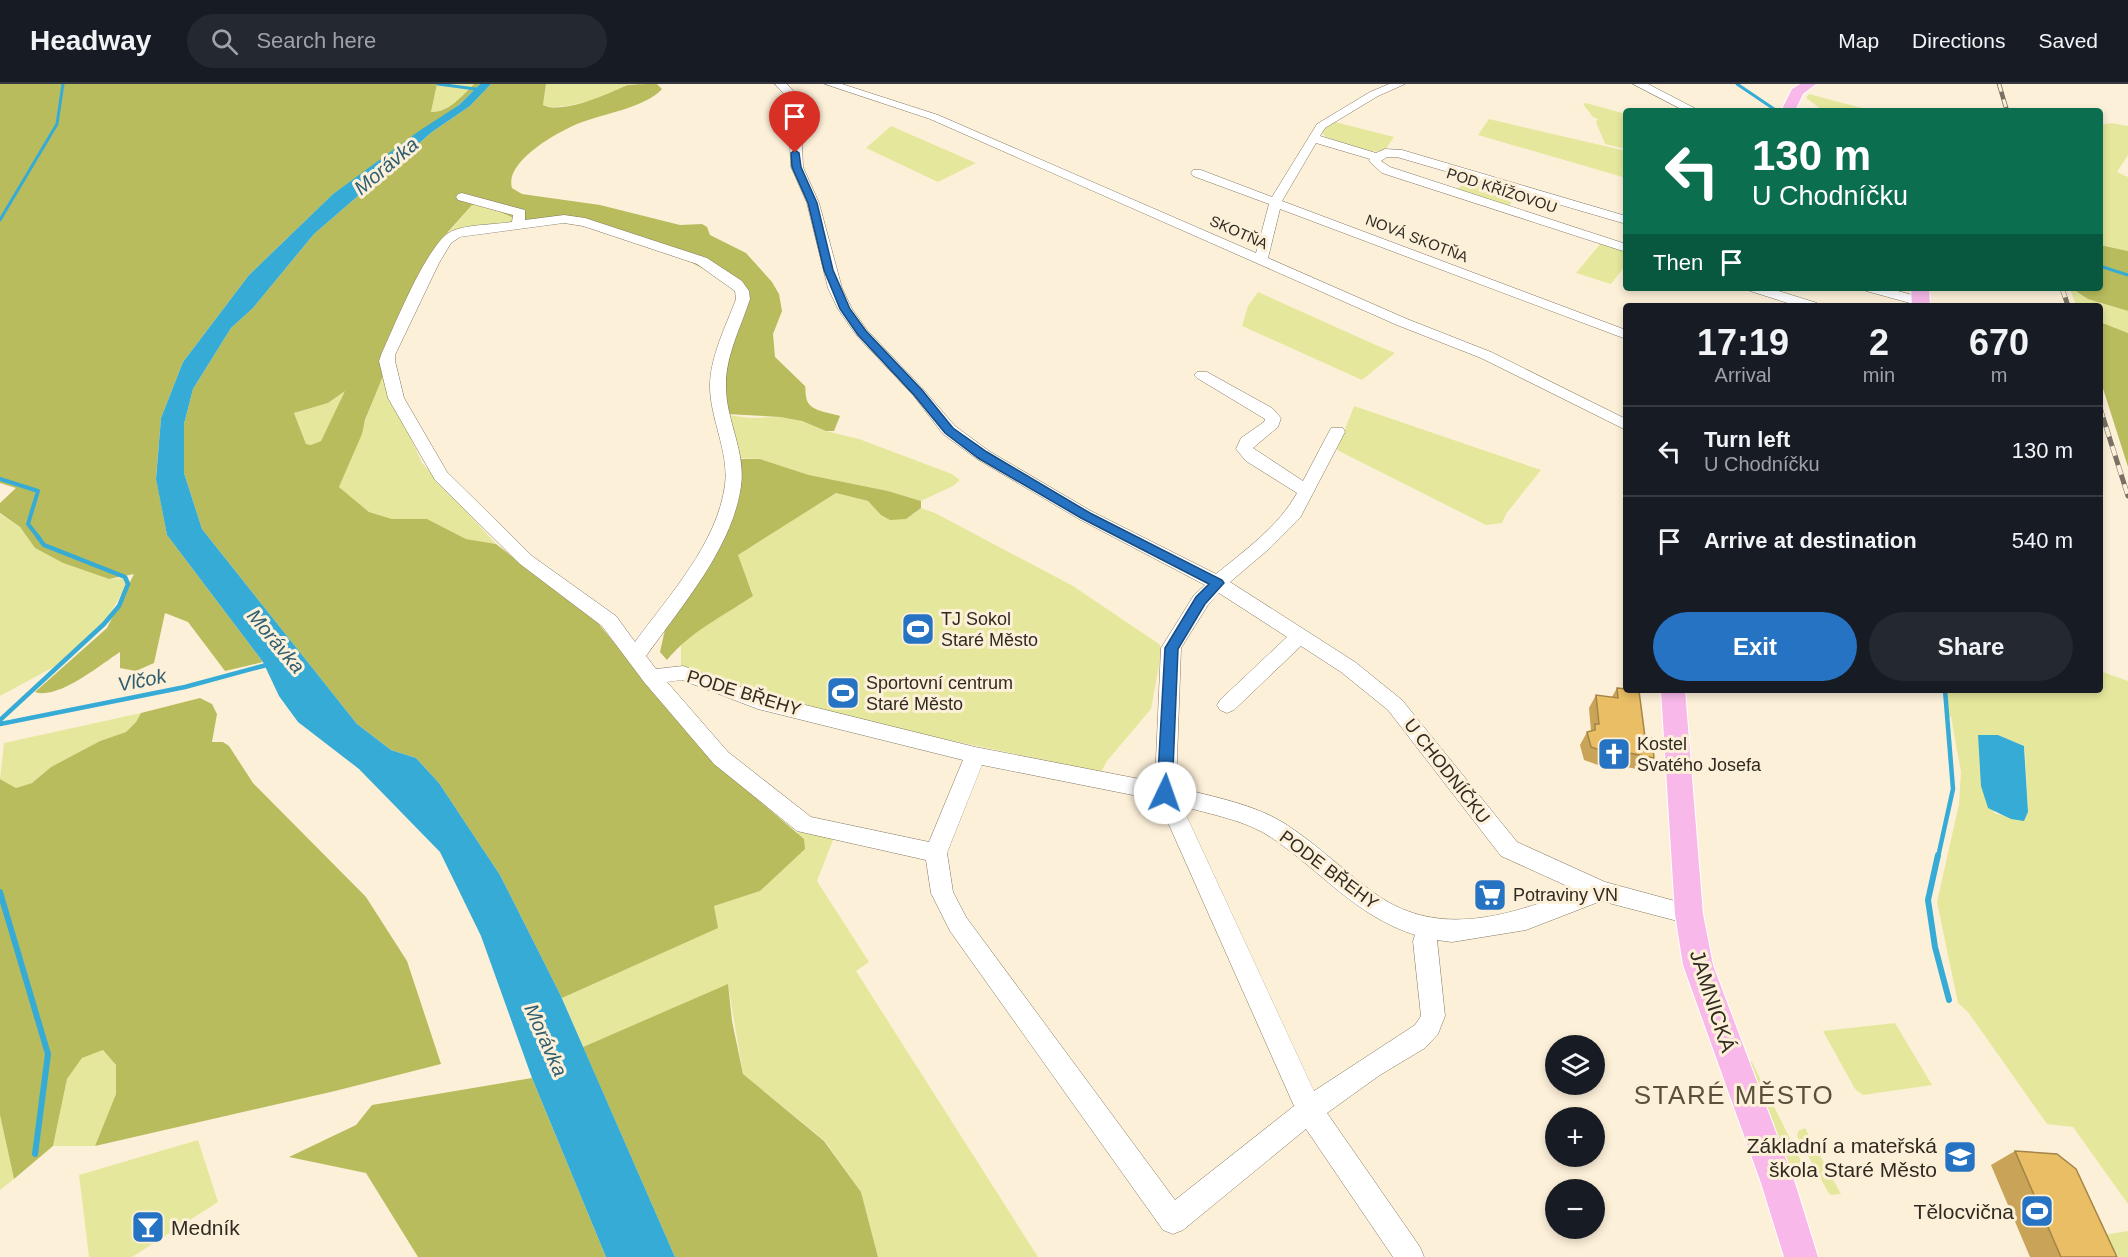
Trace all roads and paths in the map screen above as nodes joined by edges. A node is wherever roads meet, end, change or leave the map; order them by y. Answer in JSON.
{"nodes":[{"id":1,"x":781,"y":84,"type":"edge"},
{"id":2,"x":831,"y":84,"type":"edge"},
{"id":3,"x":1399,"y":84,"type":"edge"},
{"id":4,"x":1639,"y":84,"type":"edge"},
{"id":5,"x":1809,"y":84,"type":"edge"},
{"id":6,"x":1688,"y":108,"type":"edge"},
{"id":7,"x":1789,"y":108,"type":"edge"},
{"id":8,"x":1314,"y":138,"type":"junction"},
{"id":9,"x":1377,"y":157,"type":"junction"},
{"id":10,"x":1197,"y":173,"type":"dead end"},
{"id":11,"x":462,"y":197,"type":"dead end"},
{"id":12,"x":1276,"y":201,"type":"junction"},
{"id":13,"x":1623,"y":219,"type":"edge"},
{"id":14,"x":518,"y":225,"type":"junction"},
{"id":15,"x":1623,"y":247,"type":"edge"},
{"id":16,"x":1261,"y":259,"type":"junction"},
{"id":17,"x":1764,"y":291,"type":"edge"},
{"id":18,"x":1885,"y":291,"type":"edge"},
{"id":19,"x":1921,"y":299,"type":"edge"},
{"id":20,"x":1802,"y":303,"type":"edge"},
{"id":21,"x":1623,"y":334,"type":"edge"},
{"id":22,"x":1202,"y":375,"type":"dead end"},
{"id":23,"x":1623,"y":424,"type":"edge"},
{"id":24,"x":1337,"y":432,"type":"dead end"},
{"id":25,"x":1306,"y":491,"type":"junction"},
{"id":26,"x":1217,"y":583,"type":"junction"},
{"id":27,"x":1300,"y":636,"type":"junction"},
{"id":28,"x":635,"y":656,"type":"junction"},
{"id":29,"x":651,"y":677,"type":"junction"},
{"id":30,"x":1673,"y":693,"type":"edge"},
{"id":31,"x":1227,"y":705,"type":"dead end"},
{"id":32,"x":975,"y":755,"type":"junction"},
{"id":33,"x":1165,"y":793,"type":"junction"},
{"id":34,"x":936,"y":853,"type":"junction"},
{"id":35,"x":1601,"y":891,"type":"junction"},
{"id":36,"x":1689,"y":914,"type":"junction"},
{"id":37,"x":1429,"y":928,"type":"junction"},
{"id":38,"x":1309,"y":1110,"type":"junction"},
{"id":39,"x":1410,"y":1257,"type":"edge"},
{"id":40,"x":1801,"y":1257,"type":"edge"}],
"edges":[{"from":1,"to":26,"type":"street","name":"U CHODNÍČKU"},
{"from":2,"to":16,"type":"street","name":"SKOTŇA"},
{"from":3,"to":8,"type":"street"},
{"from":4,"to":6,"type":"street"},
{"from":5,"to":7,"type":"main road"},
{"from":8,"to":9,"type":"street","name":"POD KŘÍŽOVOU"},
{"from":8,"to":12,"type":"street"},
{"from":9,"to":13,"type":"street","name":"POD KŘÍŽOVOU"},
{"from":9,"to":15,"type":"street","name":"POD KŘÍŽOVOU"},
{"from":10,"to":12,"type":"street","name":"NOVÁ SKOTŇA"},
{"from":11,"to":14,"type":"street"},
{"from":12,"to":16,"type":"street"},
{"from":12,"to":21,"type":"street","name":"NOVÁ SKOTŇA"},
{"from":14,"to":28,"type":"street","name":"PODE BŘEHY"},
{"from":14,"to":28,"type":"street"},
{"from":16,"to":23,"type":"street","name":"SKOTŇA"},
{"from":17,"to":20,"type":"street"},
{"from":18,"to":19,"type":"street"},
{"from":22,"to":25,"type":"street"},
{"from":24,"to":25,"type":"street"},
{"from":25,"to":26,"type":"street"},
{"from":26,"to":27,"type":"street","name":"U CHODNÍČKU"},
{"from":26,"to":33,"type":"street"},
{"from":27,"to":31,"type":"street"},
{"from":27,"to":35,"type":"street","name":"U CHODNÍČKU"},
{"from":28,"to":29,"type":"street","name":"PODE BŘEHY"},
{"from":29,"to":32,"type":"street","name":"PODE BŘEHY"},
{"from":29,"to":34,"type":"street","name":"PODE BŘEHY"},
{"from":30,"to":36,"type":"main road","name":"JAMNICKÁ"},
{"from":32,"to":33,"type":"street","name":"PODE BŘEHY"},
{"from":32,"to":34,"type":"street"},
{"from":33,"to":37,"type":"street","name":"PODE BŘEHY"},
{"from":33,"to":38,"type":"street"},
{"from":34,"to":38,"type":"street"},
{"from":35,"to":36,"type":"street"},
{"from":35,"to":37,"type":"street"},
{"from":36,"to":40,"type":"main road","name":"JAMNICKÁ"},
{"from":37,"to":38,"type":"street"},
{"from":38,"to":39,"type":"street"}]}
